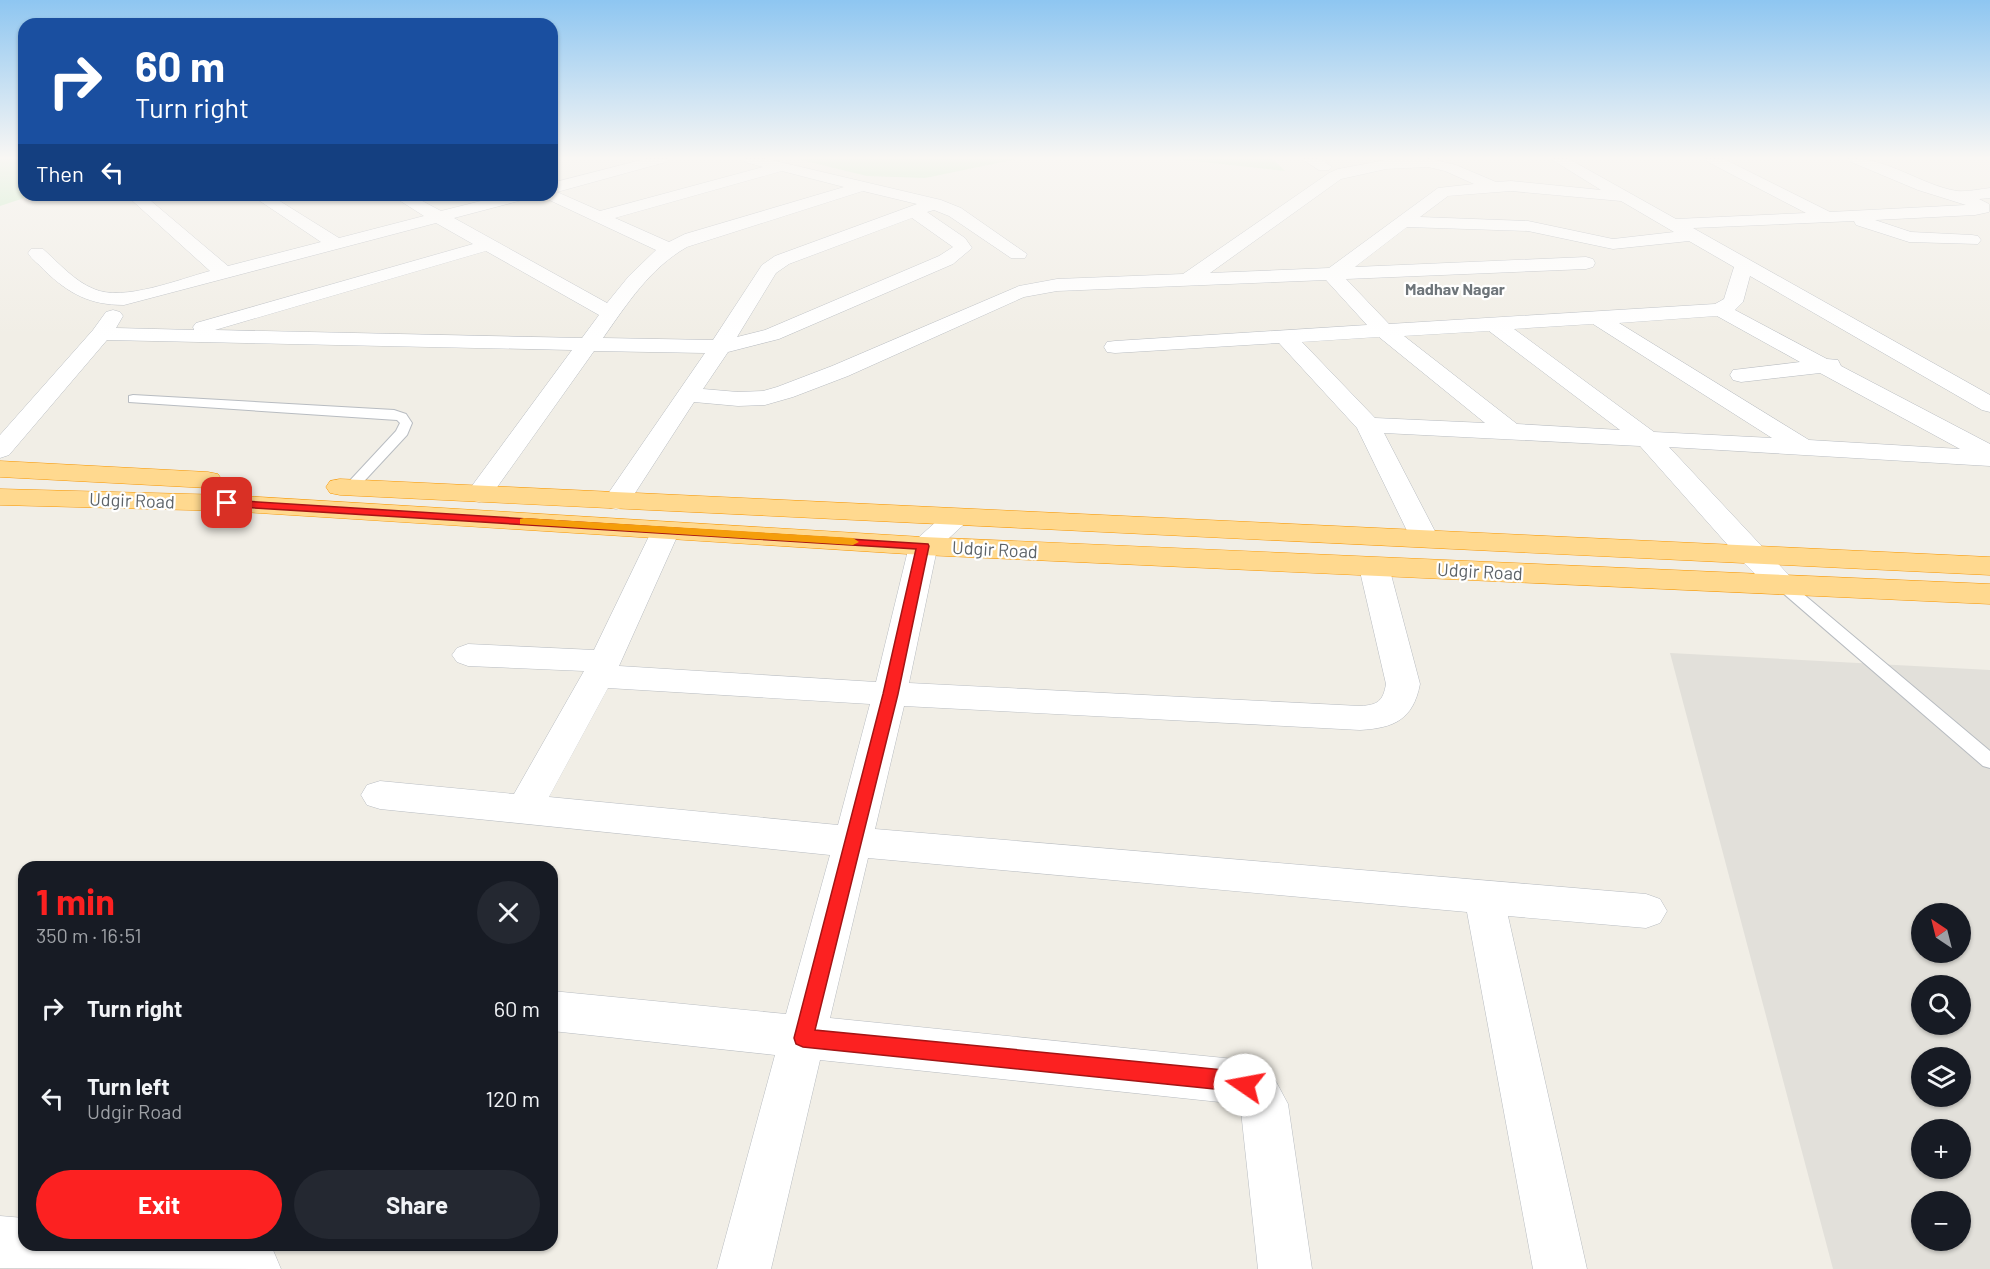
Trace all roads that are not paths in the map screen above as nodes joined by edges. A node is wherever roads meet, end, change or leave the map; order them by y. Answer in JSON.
{"nodes":[{"id":1,"x":161,"y":218,"type":"edge"},
{"id":2,"x":295,"y":218,"type":"edge"},
{"id":3,"x":438,"y":218,"type":"joint"},
{"id":4,"x":602,"y":218,"type":"edge"},
{"id":5,"x":756,"y":218,"type":"edge"},
{"id":6,"x":894,"y":218,"type":"edge"},
{"id":7,"x":924,"y":218,"type":"edge"},
{"id":8,"x":964,"y":218,"type":"edge"},
{"id":9,"x":1264,"y":218,"type":"edge"},
{"id":10,"x":1406,"y":218,"type":"edge"},
{"id":11,"x":1553,"y":218,"type":"edge"},
{"id":12,"x":1664,"y":218,"type":"edge"},
{"id":13,"x":1802,"y":218,"type":"edge"},
{"id":14,"x":1855,"y":218,"type":"edge"},
{"id":15,"x":1401,"y":222,"type":"junction"},
{"id":16,"x":1674,"y":224,"type":"junction"},
{"id":17,"x":1692,"y":235,"type":"junction"},
{"id":18,"x":1581,"y":238,"type":"junction"},
{"id":19,"x":1972,"y":240,"type":"dead end"},
{"id":20,"x":336,"y":244,"type":"junction"},
{"id":21,"x":488,"y":245,"type":"junction"},
{"id":22,"x":668,"y":249,"type":"junction"},
{"id":23,"x":37,"y":253,"type":"dead end"},
{"id":24,"x":1018,"y":254,"type":"dead end"},
{"id":25,"x":1586,"y":263,"type":"dead end"},
{"id":26,"x":1744,"y":265,"type":"junction"},
{"id":27,"x":224,"y":273,"type":"junction"},
{"id":28,"x":1332,"y":275,"type":"junction"},
{"id":29,"x":1187,"y":280,"type":"junction"},
{"id":30,"x":124,"y":299,"type":"junction"},
{"id":31,"x":1720,"y":310,"type":"junction"},
{"id":32,"x":610,"y":313,"type":"junction"},
{"id":33,"x":1597,"y":318,"type":"junction"},
{"id":34,"x":1493,"y":324,"type":"junction"},
{"id":35,"x":1384,"y":331,"type":"junction"},
{"id":36,"x":101,"y":334,"type":"junction"},
{"id":37,"x":173,"y":336,"type":"junction"},
{"id":38,"x":1285,"y":337,"type":"junction"},
{"id":39,"x":587,"y":345,"type":"junction"},
{"id":40,"x":1115,"y":347,"type":"dead end"},
{"id":41,"x":720,"y":348,"type":"junction"},
{"id":42,"x":1903,"y":356,"type":"junction"},
{"id":43,"x":1826,"y":365,"type":"junction"},
{"id":44,"x":1741,"y":375,"type":"dead end"},
{"id":45,"x":688,"y":395,"type":"junction"},
{"id":46,"x":133,"y":399,"type":"dead end"},
{"id":47,"x":1990,"y":405,"type":"edge"},
{"id":48,"x":1368,"y":425,"type":"junction"},
{"id":49,"x":1511,"y":431,"type":"junction"},
{"id":50,"x":1647,"y":438,"type":"junction"},
{"id":51,"x":1803,"y":447,"type":"junction"},
{"id":52,"x":0,"y":450,"type":"edge"},
{"id":53,"x":1990,"y":456,"type":"edge"},
{"id":54,"x":0,"y":470,"type":"edge"},
{"id":55,"x":350,"y":488,"type":"junction"},
{"id":56,"x":479,"y":494,"type":"junction"},
{"id":57,"x":0,"y":497,"type":"edge"},
{"id":58,"x":616,"y":501,"type":"junction"},
{"id":59,"x":958,"y":517,"type":"junction"},
{"id":60,"x":666,"y":530,"type":"junction"},
{"id":61,"x":1425,"y":539,"type":"junction"},
{"id":62,"x":923,"y":546,"type":"junction"},
{"id":63,"x":1752,"y":555,"type":"junction"},
{"id":64,"x":1990,"y":566,"type":"edge"},
{"id":65,"x":1374,"y":567,"type":"junction"},
{"id":66,"x":1782,"y":585,"type":"junction"},
{"id":67,"x":1990,"y":594,"type":"edge"},
{"id":68,"x":468,"y":655,"type":"dead end"},
{"id":69,"x":601,"y":668,"type":"junction"},
{"id":70,"x":890,"y":694,"type":"junction"},
{"id":71,"x":1990,"y":762,"type":"edge"},
{"id":72,"x":380,"y":795,"type":"dead end"},
{"id":73,"x":524,"y":809,"type":"junction"},
{"id":74,"x":854,"y":842,"type":"junction"},
{"id":75,"x":1484,"y":897,"type":"junction"},
{"id":76,"x":1646,"y":911,"type":"dead end"},
{"id":77,"x":558,"y":1012,"type":"edge"},
{"id":78,"x":803,"y":1038,"type":"junction"},
{"id":79,"x":0,"y":1242,"type":"edge"},
{"id":80,"x":18,"y":1244,"type":"edge"},
{"id":81,"x":87,"y":1251,"type":"edge"},
{"id":82,"x":254,"y":1269,"type":"edge"},
{"id":83,"x":744,"y":1269,"type":"edge"},
{"id":84,"x":1285,"y":1269,"type":"edge"},
{"id":85,"x":1560,"y":1269,"type":"edge"}],
"edges":[{"from":1,"to":27,"type":"street"},
{"from":2,"to":20,"type":"street"},
{"from":3,"to":20,"type":"street"},
{"from":3,"to":21,"type":"street"},
{"from":4,"to":22,"type":"street"},
{"from":5,"to":22,"type":"street"},
{"from":6,"to":41,"type":"street"},
{"from":7,"to":41,"type":"street"},
{"from":8,"to":24,"type":"street"},
{"from":9,"to":29,"type":"street"},
{"from":10,"to":15,"type":"street"},
{"from":11,"to":18,"type":"street"},
{"from":12,"to":16,"type":"street"},
{"from":13,"to":16,"type":"street"},
{"from":14,"to":19,"type":"street"},
{"from":15,"to":18,"type":"street"},
{"from":15,"to":28,"type":"street"},
{"from":16,"to":17,"type":"street"},
{"from":17,"to":18,"type":"street"},
{"from":17,"to":26,"type":"street"},
{"from":20,"to":27,"type":"street"},
{"from":21,"to":32,"type":"street"},
{"from":21,"to":37,"type":"street"},
{"from":22,"to":32,"type":"street"},
{"from":23,"to":30,"type":"street"},
{"from":25,"to":28,"type":"street"},
{"from":26,"to":31,"type":"street"},
{"from":26,"to":42,"type":"street"},
{"from":27,"to":30,"type":"street"},
{"from":28,"to":29,"type":"street"},
{"from":28,"to":35,"type":"street"},
{"from":29,"to":45,"type":"street"},
{"from":30,"to":36,"type":"street"},
{"from":31,"to":33,"type":"street"},
{"from":31,"to":43,"type":"street"},
{"from":32,"to":39,"type":"street"},
{"from":33,"to":34,"type":"street"},
{"from":33,"to":51,"type":"street"},
{"from":34,"to":35,"type":"street"},
{"from":34,"to":50,"type":"street"},
{"from":35,"to":38,"type":"street"},
{"from":35,"to":49,"type":"street"},
{"from":36,"to":37,"type":"street"},
{"from":36,"to":52,"type":"street"},
{"from":37,"to":39,"type":"street"},
{"from":38,"to":40,"type":"street"},
{"from":38,"to":48,"type":"street"},
{"from":39,"to":41,"type":"street"},
{"from":39,"to":56,"type":"street"},
{"from":41,"to":45,"type":"street"},
{"from":42,"to":43,"type":"street"},
{"from":42,"to":47,"type":"street"},
{"from":43,"to":44,"type":"street"},
{"from":43,"to":53,"type":"street"},
{"from":45,"to":58,"type":"street"},
{"from":46,"to":55,"type":"lane"},
{"from":48,"to":49,"type":"street"},
{"from":48,"to":61,"type":"street"},
{"from":49,"to":50,"type":"street"},
{"from":50,"to":51,"type":"street"},
{"from":50,"to":63,"type":"street"},
{"from":51,"to":53,"type":"street"},
{"from":54,"to":55,"type":"highway","name":"Udgir Road"},
{"from":55,"to":56,"type":"highway","name":"Udgir Road"},
{"from":56,"to":58,"type":"highway","name":"Udgir Road"},
{"from":57,"to":60,"type":"highway","name":"Udgir Road"},
{"from":58,"to":59,"type":"highway","name":"Udgir Road"},
{"from":59,"to":61,"type":"highway","name":"Udgir Road"},
{"from":59,"to":62,"type":"street"},
{"from":60,"to":62,"type":"highway","name":"Udgir Road"},
{"from":60,"to":69,"type":"street"},
{"from":61,"to":63,"type":"highway","name":"Udgir Road"},
{"from":62,"to":65,"type":"highway","name":"Udgir Road"},
{"from":62,"to":70,"type":"street"},
{"from":63,"to":64,"type":"highway","name":"Udgir Road"},
{"from":63,"to":66,"type":"street"},
{"from":65,"to":66,"type":"highway","name":"Udgir Road"},
{"from":65,"to":70,"type":"street"},
{"from":66,"to":67,"type":"highway","name":"Udgir Road"},
{"from":66,"to":71,"type":"lane"},
{"from":68,"to":69,"type":"street"},
{"from":69,"to":70,"type":"street"},
{"from":69,"to":73,"type":"street"},
{"from":70,"to":74,"type":"street"},
{"from":72,"to":73,"type":"street"},
{"from":73,"to":74,"type":"street"},
{"from":74,"to":75,"type":"street"},
{"from":74,"to":78,"type":"street"},
{"from":75,"to":76,"type":"street"},
{"from":75,"to":85,"type":"street"},
{"from":77,"to":78,"type":"street"},
{"from":78,"to":83,"type":"street"},
{"from":78,"to":84,"type":"street"},
{"from":79,"to":80,"type":"street"},
{"from":81,"to":82,"type":"street"}]}
